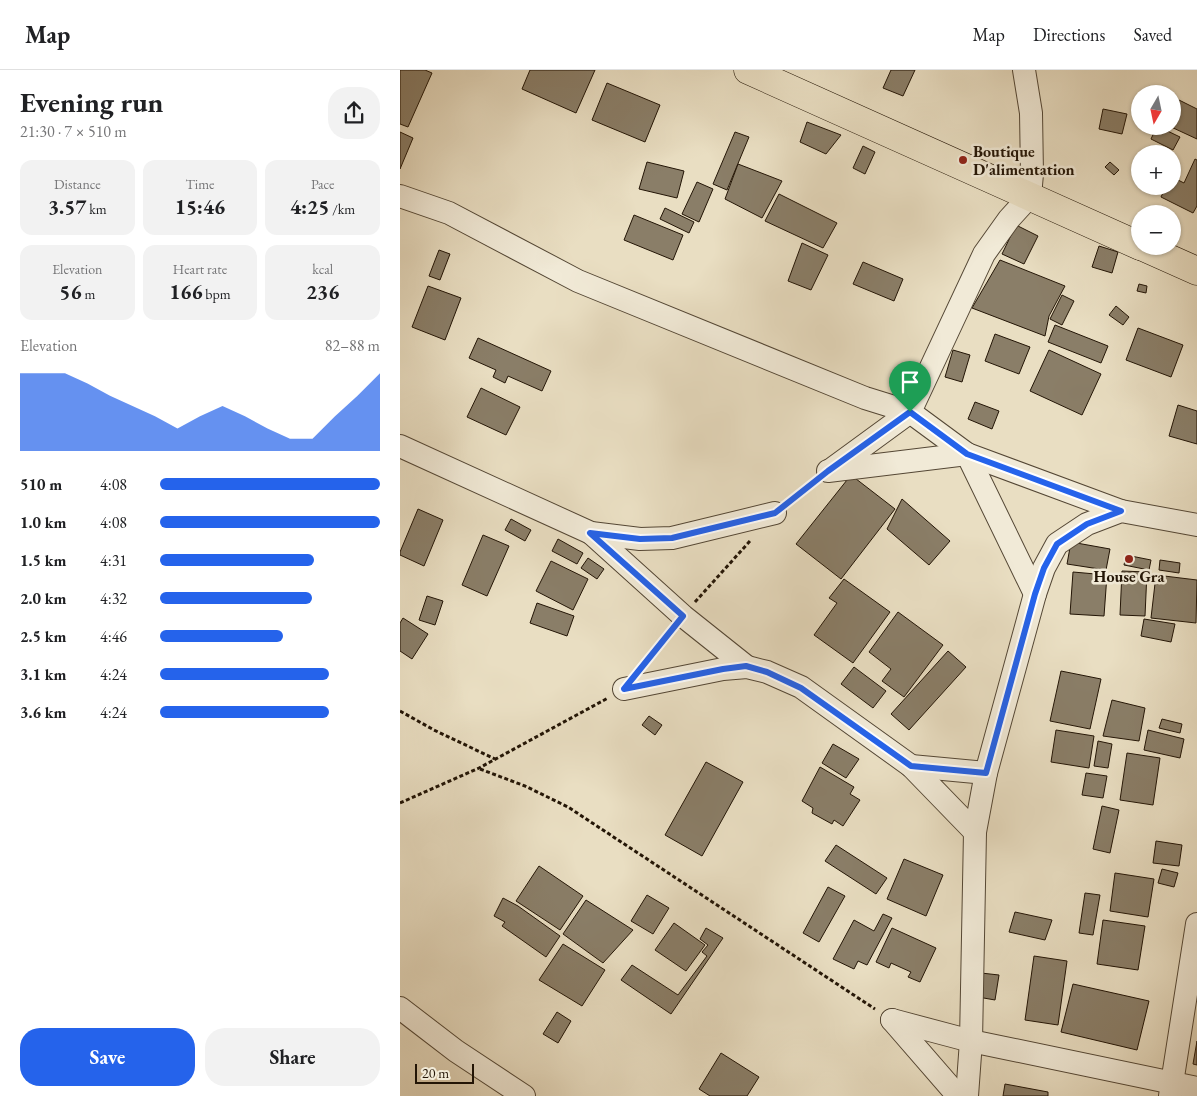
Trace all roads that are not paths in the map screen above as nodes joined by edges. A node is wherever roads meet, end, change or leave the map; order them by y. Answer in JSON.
{"nodes":[{"id":1,"x":748,"y":70,"type":"edge"},
{"id":2,"x":1024,"y":70,"type":"edge"},
{"id":3,"x":400,"y":196,"type":"edge"},
{"id":4,"x":1030,"y":196,"type":"junction"},
{"id":5,"x":1131,"y":242,"type":"edge"},
{"id":6,"x":1160,"y":255,"type":"edge"},
{"id":7,"x":1197,"y":272,"type":"edge"},
{"id":8,"x":910,"y":412,"type":"junction"},
{"id":9,"x":400,"y":446,"type":"edge"},
{"id":10,"x":967,"y":454,"type":"junction"},
{"id":11,"x":1121,"y":511,"type":"junction"},
{"id":12,"x":775,"y":513,"type":"road end"},
{"id":13,"x":1197,"y":525,"type":"edge"},
{"id":14,"x":590,"y":533,"type":"junction"},
{"id":15,"x":1035,"y":594,"type":"junction"},
{"id":16,"x":746,"y":666,"type":"junction"},
{"id":17,"x":624,"y":689,"type":"road end"},
{"id":18,"x":911,"y":766,"type":"junction"},
{"id":19,"x":986,"y":773,"type":"junction"},
{"id":20,"x":975,"y":832,"type":"junction"},
{"id":21,"x":1197,"y":924,"type":"edge"},
{"id":22,"x":400,"y":1008,"type":"edge"},
{"id":23,"x":972,"y":1041,"type":"junction"},
{"id":24,"x":1197,"y":1088,"type":"edge"},
{"id":25,"x":1171,"y":1089,"type":"edge"},
{"id":26,"x":524,"y":1096,"type":"edge"},
{"id":27,"x":958,"y":1096,"type":"edge"},
{"id":28,"x":966,"y":1096,"type":"edge"}],
"edges":[{"from":1,"to":4,"type":"main road"},
{"from":2,"to":4,"type":"street"},
{"from":3,"to":8,"type":"street"},
{"from":4,"to":5,"type":"main road"},
{"from":4,"to":8,"type":"street"},
{"from":6,"to":7,"type":"main road"},
{"from":8,"to":10,"type":"street"},
{"from":8,"to":10,"type":"street"},
{"from":9,"to":14,"type":"street"},
{"from":10,"to":11,"type":"street"},
{"from":10,"to":15,"type":"street"},
{"from":11,"to":13,"type":"street"},
{"from":11,"to":15,"type":"street"},
{"from":12,"to":14,"type":"street"},
{"from":14,"to":16,"type":"street"},
{"from":15,"to":19,"type":"street"},
{"from":16,"to":17,"type":"street"},
{"from":16,"to":18,"type":"street"},
{"from":18,"to":19,"type":"street"},
{"from":18,"to":20,"type":"street"},
{"from":19,"to":20,"type":"street"},
{"from":20,"to":23,"type":"street"},
{"from":21,"to":25,"type":"street"},
{"from":22,"to":26,"type":"street"},
{"from":23,"to":25,"type":"street"},
{"from":23,"to":27,"type":"street"},
{"from":23,"to":28,"type":"street"},
{"from":24,"to":25,"type":"street"}]}
